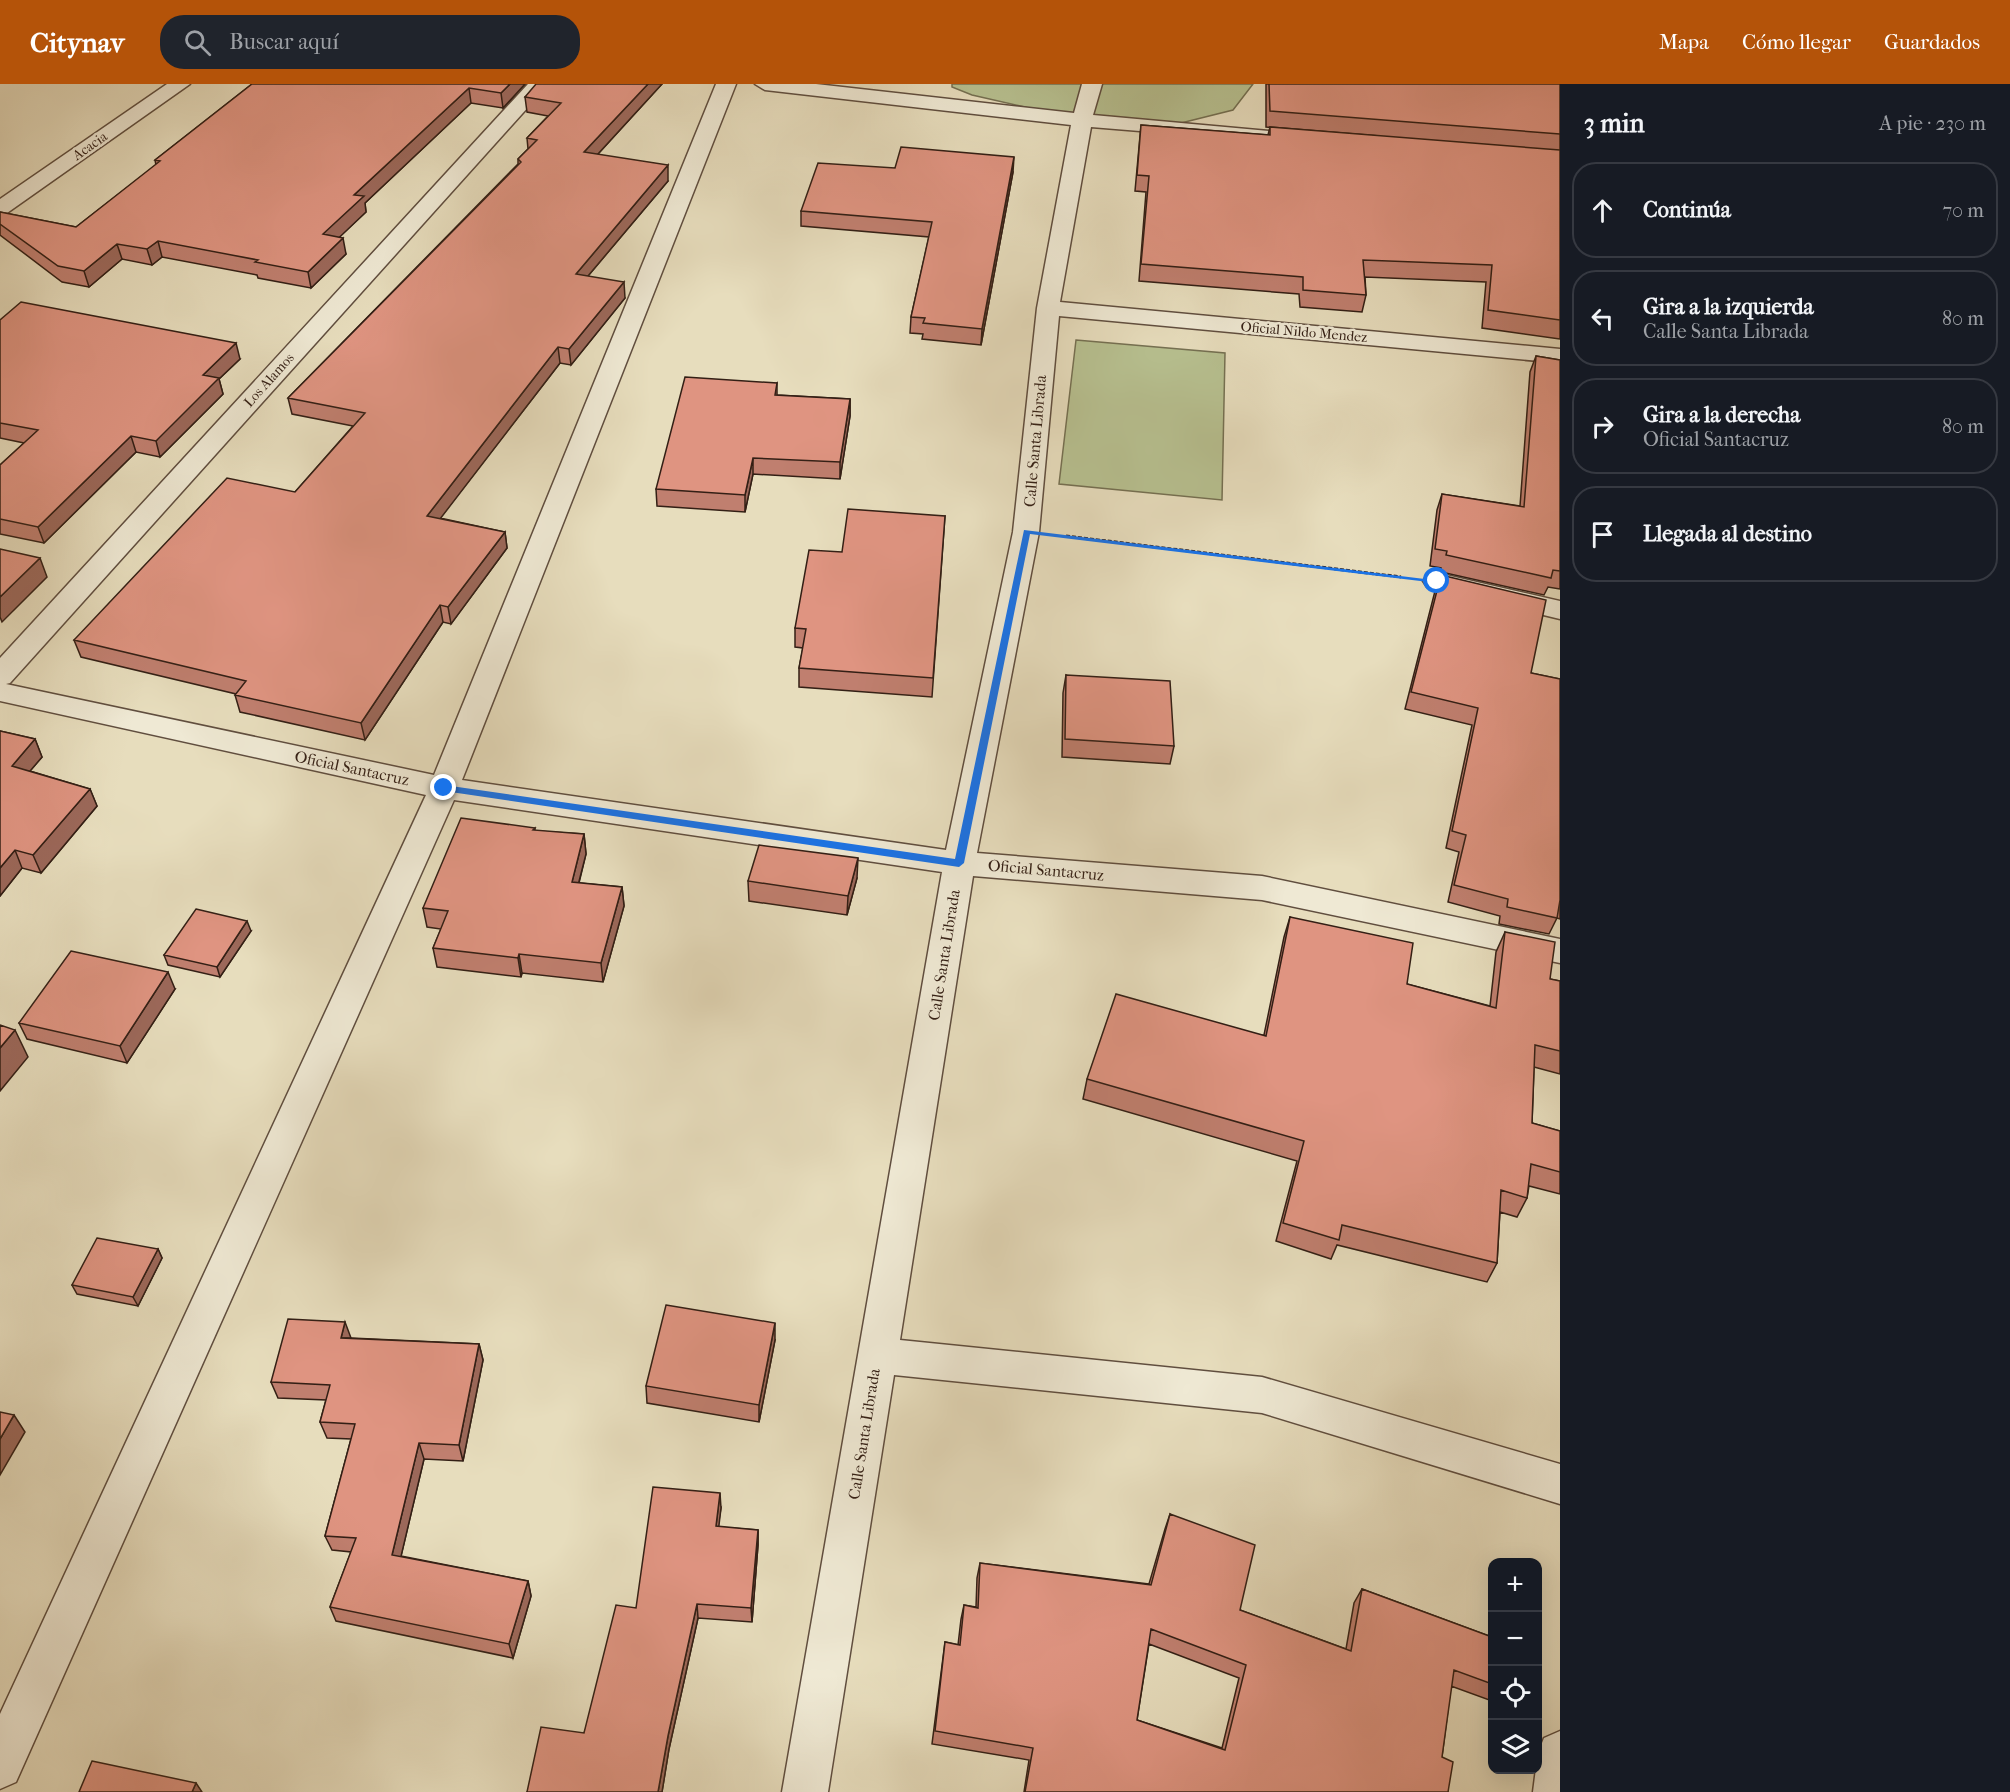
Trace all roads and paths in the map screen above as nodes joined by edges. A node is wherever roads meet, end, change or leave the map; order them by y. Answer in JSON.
{"nodes":[{"id":1,"x":180,"y":84,"type":"edge"},
{"id":2,"x":539,"y":84,"type":"edge"},
{"id":3,"x":726,"y":84,"type":"edge"},
{"id":4,"x":765,"y":84,"type":"edge"},
{"id":5,"x":1092,"y":84,"type":"edge"},
{"id":6,"x":827,"y":88,"type":"edge"},
{"id":7,"x":1082,"y":120,"type":"junction"},
{"id":8,"x":1285,"y":137,"type":"edge"},
{"id":9,"x":0,"y":209,"type":"edge"},
{"id":10,"x":1048,"y":308,"type":"junction"},
{"id":11,"x":1560,"y":356,"type":"edge"},
{"id":12,"x":1026,"y":532,"type":"junction"},
{"id":13,"x":1437,"y":581,"type":"joint"},
{"id":14,"x":1560,"y":610,"type":"edge"},
{"id":15,"x":0,"y":676,"type":"edge"},
{"id":16,"x":0,"y":693,"type":"edge"},
{"id":17,"x":444,"y":788,"type":"junction"},
{"id":18,"x":959,"y":863,"type":"junction"},
{"id":19,"x":1560,"y":951,"type":"edge"},
{"id":20,"x":878,"y":1355,"type":"junction"},
{"id":21,"x":1560,"y":1484,"type":"edge"},
{"id":22,"x":1560,"y":1754,"type":"edge"},
{"id":23,"x":0,"y":1766,"type":"edge"},
{"id":24,"x":805,"y":1792,"type":"edge"},
{"id":25,"x":1556,"y":1792,"type":"edge"}],
"edges":[{"from":1,"to":9,"type":"street","name":"Acacia"},
{"from":2,"to":15,"type":"street","name":"Los Alamos"},
{"from":3,"to":17,"type":"street"},
{"from":4,"to":6,"type":"street"},
{"from":5,"to":7,"type":"street","name":"Calle Santa Librada"},
{"from":6,"to":7,"type":"street"},
{"from":7,"to":8,"type":"street"},
{"from":7,"to":10,"type":"street","name":"Calle Santa Librada"},
{"from":10,"to":11,"type":"street","name":"Oficial Nildo Mendez"},
{"from":10,"to":12,"type":"street","name":"Calle Santa Librada"},
{"from":12,"to":13,"type":"path"},
{"from":12,"to":18,"type":"street","name":"Calle Santa Librada"},
{"from":13,"to":14,"type":"street"},
{"from":16,"to":17,"type":"street","name":"Oficial Santacruz"},
{"from":17,"to":18,"type":"street","name":"Oficial Santacruz"},
{"from":17,"to":23,"type":"street"},
{"from":18,"to":19,"type":"street","name":"Oficial Santacruz"},
{"from":18,"to":20,"type":"street","name":"Calle Santa Librada"},
{"from":20,"to":21,"type":"street"},
{"from":20,"to":24,"type":"street","name":"Calle Santa Librada"},
{"from":22,"to":25,"type":"street"}]}
